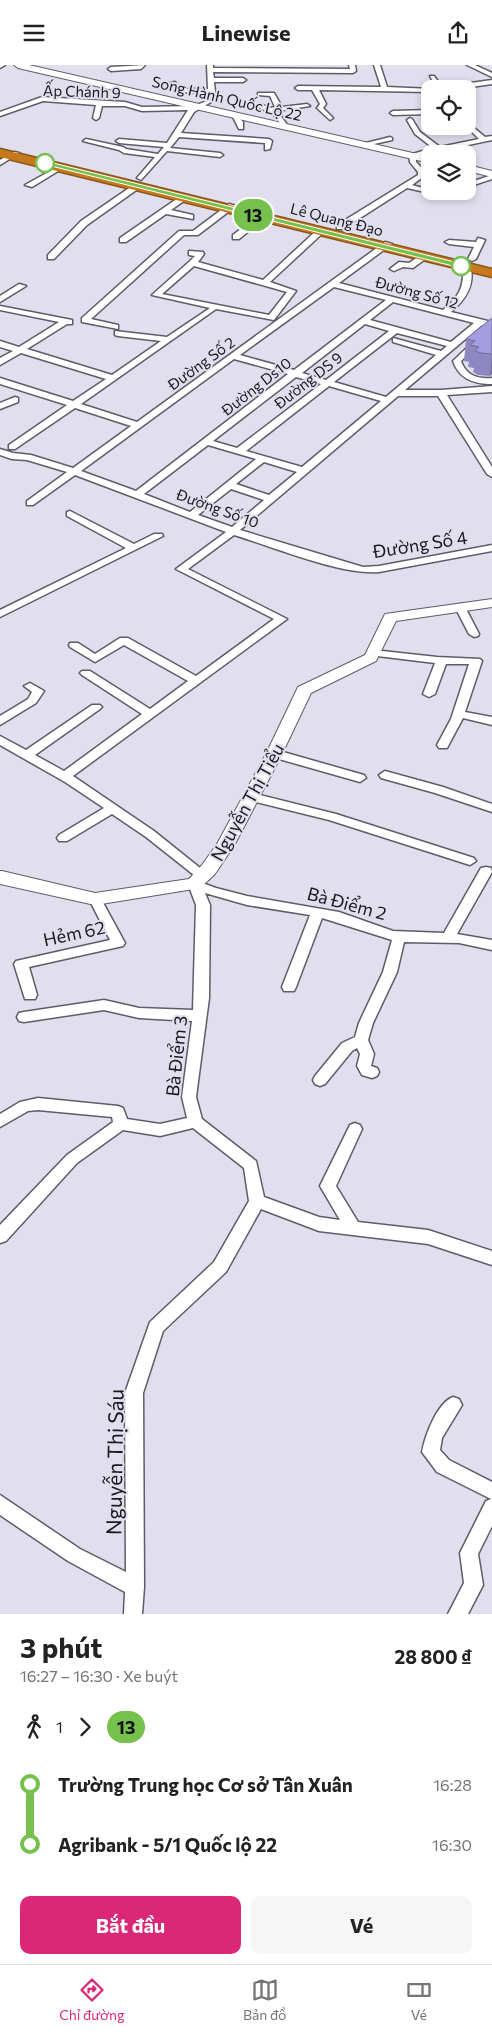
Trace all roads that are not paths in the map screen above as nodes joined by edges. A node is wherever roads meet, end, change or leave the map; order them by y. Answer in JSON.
{"nodes":[{"id":1,"x":18,"y":65,"type":"edge"},
{"id":2,"x":142,"y":65,"type":"edge"},
{"id":3,"x":352,"y":65,"type":"edge"},
{"id":4,"x":377,"y":65,"type":"edge"},
{"id":5,"x":470,"y":65,"type":"edge"},
{"id":6,"x":28,"y":66,"type":"edge"},
{"id":7,"x":210,"y":67,"type":"edge"},
{"id":8,"x":281,"y":68,"type":"edge"},
{"id":9,"x":111,"y":69,"type":"dead end"},
{"id":10,"x":491,"y":75,"type":"edge"},
{"id":11,"x":432,"y":77,"type":"dead end"},
{"id":12,"x":211,"y":80,"type":"junction"},
{"id":13,"x":243,"y":80,"type":"dead end"},
{"id":14,"x":434,"y":80,"type":"edge"},
{"id":15,"x":492,"y":82,"type":"edge"},
{"id":16,"x":173,"y":83,"type":"dead end"},
{"id":17,"x":476,"y":84,"type":"edge"},
{"id":18,"x":298,"y":88,"type":"dead end"},
{"id":19,"x":315,"y":89,"type":"junction"},
{"id":20,"x":385,"y":90,"type":"junction"},
{"id":21,"x":421,"y":90,"type":"edge"},
{"id":22,"x":212,"y":91,"type":"junction"},
{"id":23,"x":260,"y":94,"type":"dead end"},
{"id":24,"x":100,"y":104,"type":"junction"},
{"id":25,"x":260,"y":105,"type":"dead end"},
{"id":26,"x":307,"y":106,"type":"dead end"},
{"id":27,"x":197,"y":107,"type":"junction"},
{"id":28,"x":279,"y":108,"type":"junction"},
{"id":29,"x":270,"y":110,"type":"junction"},
{"id":30,"x":421,"y":112,"type":"edge"},
{"id":31,"x":393,"y":113,"type":"dead end"},
{"id":32,"x":0,"y":114,"type":"edge"},
{"id":33,"x":234,"y":114,"type":"junction"},
{"id":34,"x":96,"y":118,"type":"dead end"},
{"id":35,"x":330,"y":118,"type":"dead end"},
{"id":36,"x":410,"y":120,"type":"dead end"},
{"id":37,"x":285,"y":126,"type":"junction"},
{"id":38,"x":241,"y":128,"type":"dead end"},
{"id":39,"x":476,"y":132,"type":"edge"},
{"id":40,"x":176,"y":135,"type":"junction"},
{"id":41,"x":492,"y":138,"type":"edge"},
{"id":42,"x":390,"y":139,"type":"dead end"},
{"id":43,"x":484,"y":140,"type":"junction"},
{"id":44,"x":86,"y":141,"type":"dead end"},
{"id":45,"x":119,"y":141,"type":"dead end"},
{"id":46,"x":0,"y":142,"type":"edge"},
{"id":47,"x":365,"y":144,"type":"junction"},
{"id":48,"x":433,"y":145,"type":"edge"},
{"id":49,"x":458,"y":145,"type":"edge"},
{"id":50,"x":167,"y":147,"type":"junction"},
{"id":51,"x":267,"y":149,"type":"dead end"},
{"id":52,"x":7,"y":153,"type":"edge"},
{"id":53,"x":421,"y":153,"type":"edge"},
{"id":54,"x":220,"y":155,"type":"dead end"},
{"id":55,"x":412,"y":155,"type":"junction"},
{"id":56,"x":160,"y":156,"type":"junction"},
{"id":57,"x":421,"y":158,"type":"edge"},
{"id":58,"x":0,"y":163,"type":"edge"},
{"id":59,"x":61,"y":167,"type":"junction"},
{"id":60,"x":476,"y":170,"type":"edge"},
{"id":61,"x":492,"y":175,"type":"edge"},
{"id":62,"x":141,"y":180,"type":"junction"},
{"id":63,"x":476,"y":182,"type":"edge"},
{"id":64,"x":29,"y":185,"type":"dead end"},
{"id":65,"x":405,"y":185,"type":"junction"},
{"id":66,"x":421,"y":189,"type":"edge"},
{"id":67,"x":180,"y":197,"type":"junction"},
{"id":68,"x":230,"y":207,"type":"junction"},
{"id":69,"x":162,"y":208,"type":"junction"},
{"id":70,"x":190,"y":217,"type":"dead end"},
{"id":71,"x":262,"y":217,"type":"junction"},
{"id":72,"x":342,"y":225,"type":"junction"},
{"id":73,"x":321,"y":231,"type":"junction"},
{"id":74,"x":236,"y":237,"type":"dead end"},
{"id":75,"x":123,"y":240,"type":"dead end"},
{"id":76,"x":449,"y":242,"type":"dead end"},
{"id":77,"x":154,"y":246,"type":"dead end"},
{"id":78,"x":387,"y":246,"type":"junction"},
{"id":79,"x":166,"y":248,"type":"junction"},
{"id":80,"x":192,"y":253,"type":"dead end"},
{"id":81,"x":475,"y":253,"type":"junction"},
{"id":82,"x":50,"y":257,"type":"dead end"},
{"id":83,"x":424,"y":257,"type":"junction"},
{"id":84,"x":492,"y":260,"type":"edge"},
{"id":85,"x":193,"y":263,"type":"junction"},
{"id":86,"x":492,"y":264,"type":"edge"},
{"id":87,"x":394,"y":269,"type":"dead end"},
{"id":88,"x":492,"y":272,"type":"edge"},
{"id":89,"x":264,"y":284,"type":"junction"},
{"id":90,"x":334,"y":285,"type":"junction"},
{"id":91,"x":22,"y":286,"type":"dead end"},
{"id":92,"x":392,"y":299,"type":"junction"},
{"id":93,"x":0,"y":300,"type":"edge"},
{"id":94,"x":0,"y":308,"type":"edge"},
{"id":95,"x":212,"y":310,"type":"dead end"},
{"id":96,"x":444,"y":313,"type":"junction"},
{"id":97,"x":363,"y":321,"type":"junction"},
{"id":98,"x":480,"y":322,"type":"junction"},
{"id":99,"x":395,"y":330,"type":"junction"},
{"id":100,"x":489,"y":332,"type":"edge"},
{"id":101,"x":169,"y":340,"type":"junction"},
{"id":102,"x":396,"y":340,"type":"dead end"},
{"id":103,"x":0,"y":343,"type":"edge"},
{"id":104,"x":453,"y":345,"type":"junction"},
{"id":105,"x":21,"y":350,"type":"junction"},
{"id":106,"x":443,"y":353,"type":"junction"},
{"id":107,"x":233,"y":356,"type":"junction"},
{"id":108,"x":0,"y":362,"type":"edge"},
{"id":109,"x":295,"y":374,"type":"junction"},
{"id":110,"x":113,"y":378,"type":"junction"},
{"id":111,"x":0,"y":381,"type":"edge"},
{"id":112,"x":326,"y":383,"type":"junction"},
{"id":113,"x":492,"y":383,"type":"edge"},
{"id":114,"x":392,"y":397,"type":"junction"},
{"id":115,"x":444,"y":397,"type":"junction"},
{"id":116,"x":492,"y":397,"type":"edge"},
{"id":117,"x":15,"y":400,"type":"dead end"},
{"id":118,"x":75,"y":405,"type":"junction"},
{"id":119,"x":0,"y":406,"type":"edge"},
{"id":120,"x":138,"y":425,"type":"junction"},
{"id":121,"x":207,"y":442,"type":"junction"},
{"id":122,"x":12,"y":447,"type":"dead end"},
{"id":123,"x":0,"y":452,"type":"edge"},
{"id":124,"x":238,"y":452,"type":"junction"},
{"id":125,"x":262,"y":459,"type":"junction"},
{"id":126,"x":72,"y":471,"type":"junction"},
{"id":127,"x":304,"y":471,"type":"junction"},
{"id":128,"x":492,"y":474,"type":"edge"},
{"id":129,"x":229,"y":485,"type":"junction"},
{"id":130,"x":137,"y":495,"type":"junction"},
{"id":131,"x":271,"y":499,"type":"junction"},
{"id":132,"x":30,"y":503,"type":"dead end"},
{"id":133,"x":70,"y":514,"type":"dead end"},
{"id":134,"x":192,"y":515,"type":"junction"},
{"id":135,"x":234,"y":531,"type":"junction"},
{"id":136,"x":158,"y":536,"type":"dead end"},
{"id":137,"x":134,"y":548,"type":"junction"},
{"id":138,"x":492,"y":548,"type":"edge"},
{"id":139,"x":354,"y":568,"type":"joint"},
{"id":140,"x":492,"y":603,"type":"edge"},
{"id":141,"x":460,"y":607,"type":"junction"},
{"id":142,"x":0,"y":614,"type":"edge"},
{"id":143,"x":474,"y":634,"type":"dead end"},
{"id":144,"x":74,"y":645,"type":"dead end"},
{"id":145,"x":373,"y":653,"type":"junction"},
{"id":146,"x":442,"y":659,"type":"junction"},
{"id":147,"x":86,"y":673,"type":"dead end"},
{"id":148,"x":196,"y":681,"type":"junction"},
{"id":149,"x":30,"y":686,"type":"dead end"},
{"id":150,"x":429,"y":694,"type":"dead end"},
{"id":151,"x":96,"y":707,"type":"dead end"},
{"id":152,"x":150,"y":714,"type":"junction"},
{"id":153,"x":459,"y":714,"type":"junction"},
{"id":154,"x":0,"y":721,"type":"edge"},
{"id":155,"x":492,"y":721,"type":"edge"},
{"id":156,"x":0,"y":739,"type":"edge"},
{"id":157,"x":443,"y":745,"type":"dead end"},
{"id":158,"x":276,"y":754,"type":"junction"},
{"id":159,"x":26,"y":755,"type":"junction"},
{"id":160,"x":385,"y":775,"type":"dead end"},
{"id":161,"x":63,"y":777,"type":"junction"},
{"id":162,"x":360,"y":779,"type":"dead end"},
{"id":163,"x":252,"y":797,"type":"junction"},
{"id":164,"x":492,"y":808,"type":"edge"},
{"id":165,"x":112,"y":809,"type":"junction"},
{"id":166,"x":63,"y":838,"type":"dead end"},
{"id":167,"x":470,"y":861,"type":"dead end"},
{"id":168,"x":486,"y":871,"type":"dead end"},
{"id":169,"x":0,"y":878,"type":"edge"},
{"id":170,"x":199,"y":880,"type":"junction"},
{"id":171,"x":95,"y":899,"type":"junction"},
{"id":172,"x":317,"y":913,"type":"junction"},
{"id":173,"x":399,"y":937,"type":"junction"},
{"id":174,"x":448,"y":939,"type":"junction"},
{"id":175,"x":492,"y":945,"type":"edge"},
{"id":176,"x":289,"y":987,"type":"dead end"},
{"id":177,"x":30,"y":995,"type":"dead end"},
{"id":178,"x":200,"y":1016,"type":"junction"},
{"id":179,"x":24,"y":1017,"type":"dead end"},
{"id":180,"x":361,"y":1040,"type":"junction"},
{"id":181,"x":372,"y":1072,"type":"dead end"},
{"id":182,"x":320,"y":1080,"type":"dead end"},
{"id":183,"x":0,"y":1121,"type":"edge"},
{"id":184,"x":195,"y":1122,"type":"junction"},
{"id":185,"x":122,"y":1124,"type":"junction"},
{"id":186,"x":355,"y":1129,"type":"dead end"},
{"id":187,"x":257,"y":1201,"type":"junction"},
{"id":188,"x":353,"y":1228,"type":"junction"},
{"id":189,"x":0,"y":1236,"type":"edge"},
{"id":190,"x":492,"y":1258,"type":"edge"},
{"id":191,"x":453,"y":1405,"type":"dead end"},
{"id":192,"x":492,"y":1491,"type":"edge"},
{"id":193,"x":0,"y":1504,"type":"edge"},
{"id":194,"x":492,"y":1507,"type":"edge"},
{"id":195,"x":135,"y":1587,"type":"junction"},
{"id":196,"x":133,"y":1614,"type":"edge"},
{"id":197,"x":458,"y":1614,"type":"edge"}],
"edges":[{"from":1,"to":6,"type":"street","name":"Song Hành Quốc Lộ 22"},
{"from":2,"to":9,"type":"street"},
{"from":3,"to":8,"type":"street"},
{"from":4,"to":20,"type":"street"},
{"from":5,"to":10,"type":"street"},
{"from":6,"to":27,"type":"street","name":"Song Hành Quốc Lộ 22"},
{"from":7,"to":8,"type":"street"},
{"from":7,"to":12,"type":"street"},
{"from":11,"to":14,"type":"street"},
{"from":12,"to":13,"type":"street"},
{"from":12,"to":22,"type":"street"},
{"from":15,"to":17,"type":"street"},
{"from":16,"to":22,"type":"street"},
{"from":18,"to":19,"type":"street"},
{"from":19,"to":20,"type":"street"},
{"from":19,"to":35,"type":"street"},
{"from":20,"to":21,"type":"street"},
{"from":22,"to":27,"type":"street"},
{"from":23,"to":28,"type":"street"},
{"from":24,"to":27,"type":"street","name":"Ấp Chánh 9"},
{"from":24,"to":32,"type":"street","name":"Ấp Chánh 9"},
{"from":24,"to":34,"type":"street"},
{"from":25,"to":29,"type":"street"},
{"from":26,"to":28,"type":"street"},
{"from":27,"to":33,"type":"street","name":"Song Hành Quốc Lộ 22"},
{"from":27,"to":40,"type":"street"},
{"from":28,"to":29,"type":"street"},
{"from":29,"to":37,"type":"street"},
{"from":30,"to":31,"type":"street"},
{"from":33,"to":37,"type":"street","name":"Song Hành Quốc Lộ 22"},
{"from":33,"to":38,"type":"street"},
{"from":36,"to":48,"type":"street"},
{"from":37,"to":47,"type":"street","name":"Song Hành Quốc Lộ 22"},
{"from":39,"to":43,"type":"street"},
{"from":40,"to":50,"type":"street"},
{"from":40,"to":51,"type":"street"},
{"from":41,"to":43,"type":"street"},
{"from":42,"to":47,"type":"street"},
{"from":43,"to":49,"type":"street"},
{"from":44,"to":56,"type":"street"},
{"from":45,"to":50,"type":"street"},
{"from":46,"to":62,"type":"highway","name":"Lê Quang Đạo"},
{"from":47,"to":55,"type":"street","name":"Song Hành Quốc Lộ 22"},
{"from":50,"to":54,"type":"street"},
{"from":50,"to":56,"type":"street"},
{"from":52,"to":58,"type":"street"},
{"from":52,"to":59,"type":"highway","name":"Lê Quang Đạo"},
{"from":52,"to":68,"type":"highway","name":"Lê Quang Đạo"},
{"from":53,"to":55,"type":"street"},
{"from":55,"to":57,"type":"street","name":"Song Hành Quốc Lộ 22"},
{"from":55,"to":65,"type":"street"},
{"from":56,"to":62,"type":"street"},
{"from":59,"to":62,"type":"highway","name":"Lê Quang Đạo"},
{"from":59,"to":64,"type":"street"},
{"from":60,"to":61,"type":"street"},
{"from":61,"to":63,"type":"street"},
{"from":62,"to":67,"type":"highway","name":"Lê Quang Đạo"},
{"from":62,"to":72,"type":"highway","name":"Lê Quang Đạo"},
{"from":62,"to":82,"type":"street"},
{"from":65,"to":66,"type":"street"},
{"from":65,"to":72,"type":"street"},
{"from":67,"to":68,"type":"highway","name":"Lê Quang Đạo"},
{"from":67,"to":69,"type":"street"},
{"from":68,"to":71,"type":"highway","name":"Lê Quang Đạo"},
{"from":68,"to":78,"type":"highway","name":"Lê Quang Đạo"},
{"from":68,"to":79,"type":"street"},
{"from":69,"to":70,"type":"street"},
{"from":69,"to":75,"type":"street"},
{"from":71,"to":73,"type":"highway","name":"Lê Quang Đạo"},
{"from":71,"to":74,"type":"street"},
{"from":72,"to":81,"type":"highway","name":"Lê Quang Đạo"},
{"from":73,"to":78,"type":"highway","name":"Lê Quang Đạo"},
{"from":73,"to":89,"type":"street"},
{"from":76,"to":81,"type":"street"},
{"from":77,"to":79,"type":"street"},
{"from":78,"to":83,"type":"highway","name":"Lê Quang Đạo"},
{"from":78,"to":88,"type":"highway","name":"Lê Quang Đạo"},
{"from":78,"to":90,"type":"street","name":"Đường Số 2"},
{"from":79,"to":101,"type":"street"},
{"from":80,"to":85,"type":"street"},
{"from":81,"to":83,"type":"highway","name":"Lê Quang Đạo"},
{"from":81,"to":84,"type":"highway","name":"Lê Quang Đạo"},
{"from":81,"to":86,"type":"highway","name":"Lê Quang Đạo"},
{"from":81,"to":88,"type":"highway","name":"Lê Quang Đạo"},
{"from":81,"to":96,"type":"street"},
{"from":83,"to":87,"type":"street"},
{"from":85,"to":89,"type":"street"},
{"from":85,"to":89,"type":"street"},
{"from":90,"to":92,"type":"street","name":"Đường Số 12"},
{"from":90,"to":107,"type":"street","name":"Đường Số 2"},
{"from":91,"to":93,"type":"street"},
{"from":92,"to":96,"type":"street","name":"Đường Số 12"},
{"from":92,"to":97,"type":"street","name":"Đường Ds10"},
{"from":94,"to":105,"type":"street"},
{"from":95,"to":101,"type":"street"},
{"from":96,"to":98,"type":"street","name":"Đường Số 12"},
{"from":97,"to":99,"type":"street"},
{"from":97,"to":109,"type":"street","name":"Đường Ds10"},
{"from":98,"to":100,"type":"street","name":"Đường Số 12"},
{"from":98,"to":104,"type":"street"},
{"from":99,"to":104,"type":"street"},
{"from":99,"to":112,"type":"street","name":"Đường DS 9"},
{"from":100,"to":113,"type":"street"},
{"from":101,"to":110,"type":"street"},
{"from":102,"to":106,"type":"street"},
{"from":103,"to":105,"type":"street"},
{"from":104,"to":106,"type":"street"},
{"from":105,"to":108,"type":"street"},
{"from":105,"to":110,"type":"street"},
{"from":106,"to":114,"type":"street"},
{"from":107,"to":109,"type":"street"},
{"from":107,"to":120,"type":"street","name":"Đường Số 2"},
{"from":109,"to":112,"type":"street"},
{"from":109,"to":121,"type":"street","name":"Đường Ds10"},
{"from":110,"to":118,"type":"street"},
{"from":111,"to":118,"type":"street"},
{"from":112,"to":114,"type":"street"},
{"from":112,"to":124,"type":"street","name":"Đường DS 9"},
{"from":113,"to":115,"type":"street"},
{"from":114,"to":115,"type":"street"},
{"from":114,"to":127,"type":"street"},
{"from":115,"to":116,"type":"street"},
{"from":115,"to":128,"type":"street"},
{"from":117,"to":119,"type":"street"},
{"from":118,"to":120,"type":"street"},
{"from":118,"to":122,"type":"street"},
{"from":120,"to":126,"type":"street","name":"Đường Số 2"},
{"from":121,"to":124,"type":"street"},
{"from":121,"to":130,"type":"street","name":"Đường Ds10"},
{"from":123,"to":126,"type":"street","name":"Đường Số 10"},
{"from":124,"to":125,"type":"street"},
{"from":125,"to":127,"type":"street"},
{"from":125,"to":129,"type":"street"},
{"from":126,"to":130,"type":"street","name":"Đường Số 10"},
{"from":126,"to":132,"type":"street","name":"Đường Số 2"},
{"from":127,"to":131,"type":"street"},
{"from":129,"to":131,"type":"street"},
{"from":129,"to":134,"type":"street"},
{"from":130,"to":134,"type":"street","name":"Đường Số 10"},
{"from":131,"to":135,"type":"street"},
{"from":133,"to":137,"type":"street"},
{"from":134,"to":135,"type":"street","name":"Đường Số 10"},
{"from":135,"to":139,"type":"street","name":"Đường Số 10"},
{"from":135,"to":148,"type":"street"},
{"from":136,"to":137,"type":"street"},
{"from":137,"to":142,"type":"street"},
{"from":138,"to":139,"type":"street","name":"Đường Số 4"},
{"from":140,"to":141,"type":"street"},
{"from":141,"to":143,"type":"street"},
{"from":141,"to":145,"type":"street"},
{"from":144,"to":148,"type":"street"},
{"from":145,"to":146,"type":"street"},
{"from":145,"to":158,"type":"street","name":"Nguyễn Thị Tiểu"},
{"from":146,"to":150,"type":"street"},
{"from":146,"to":153,"type":"street"},
{"from":147,"to":152,"type":"street"},
{"from":148,"to":152,"type":"street"},
{"from":149,"to":154,"type":"street"},
{"from":151,"to":159,"type":"street"},
{"from":152,"to":161,"type":"street"},
{"from":153,"to":155,"type":"street"},
{"from":153,"to":157,"type":"street"},
{"from":156,"to":159,"type":"street","name":"Bà Điểm 2"},
{"from":158,"to":162,"type":"street"},
{"from":158,"to":163,"type":"street","name":"Nguyễn Thị Tiểu"},
{"from":159,"to":161,"type":"street","name":"Bà Điểm 2"},
{"from":160,"to":164,"type":"street"},
{"from":161,"to":165,"type":"street","name":"Bà Điểm 2"},
{"from":163,"to":167,"type":"street"},
{"from":163,"to":170,"type":"street","name":"Nguyễn Thị Tiểu"},
{"from":165,"to":166,"type":"street"},
{"from":165,"to":170,"type":"street","name":"Bà Điểm 2"},
{"from":168,"to":174,"type":"street"},
{"from":169,"to":171,"type":"street"},
{"from":170,"to":171,"type":"street"},
{"from":170,"to":172,"type":"street","name":"Bà Điểm 2"},
{"from":170,"to":178,"type":"street","name":"Bà Điểm 3"},
{"from":171,"to":177,"type":"street","name":"Hẻm 62"},
{"from":172,"to":173,"type":"street","name":"Bà Điểm 2"},
{"from":172,"to":176,"type":"street"},
{"from":173,"to":174,"type":"street","name":"Bà Điểm 2"},
{"from":173,"to":180,"type":"street"},
{"from":174,"to":175,"type":"street","name":"Bà Điểm 2"},
{"from":178,"to":179,"type":"street"},
{"from":178,"to":184,"type":"street","name":"Bà Điểm 3"},
{"from":180,"to":181,"type":"street"},
{"from":180,"to":182,"type":"street"},
{"from":183,"to":185,"type":"street"},
{"from":184,"to":185,"type":"street"},
{"from":184,"to":187,"type":"street"},
{"from":185,"to":189,"type":"street"},
{"from":186,"to":188,"type":"street"},
{"from":187,"to":188,"type":"street"},
{"from":187,"to":195,"type":"street","name":"Nguyễn Thị Sáu"},
{"from":188,"to":190,"type":"street"},
{"from":191,"to":192,"type":"street"},
{"from":193,"to":195,"type":"street"},
{"from":194,"to":197,"type":"street"},
{"from":195,"to":196,"type":"street","name":"Nguyễn Thị Sáu"}]}
